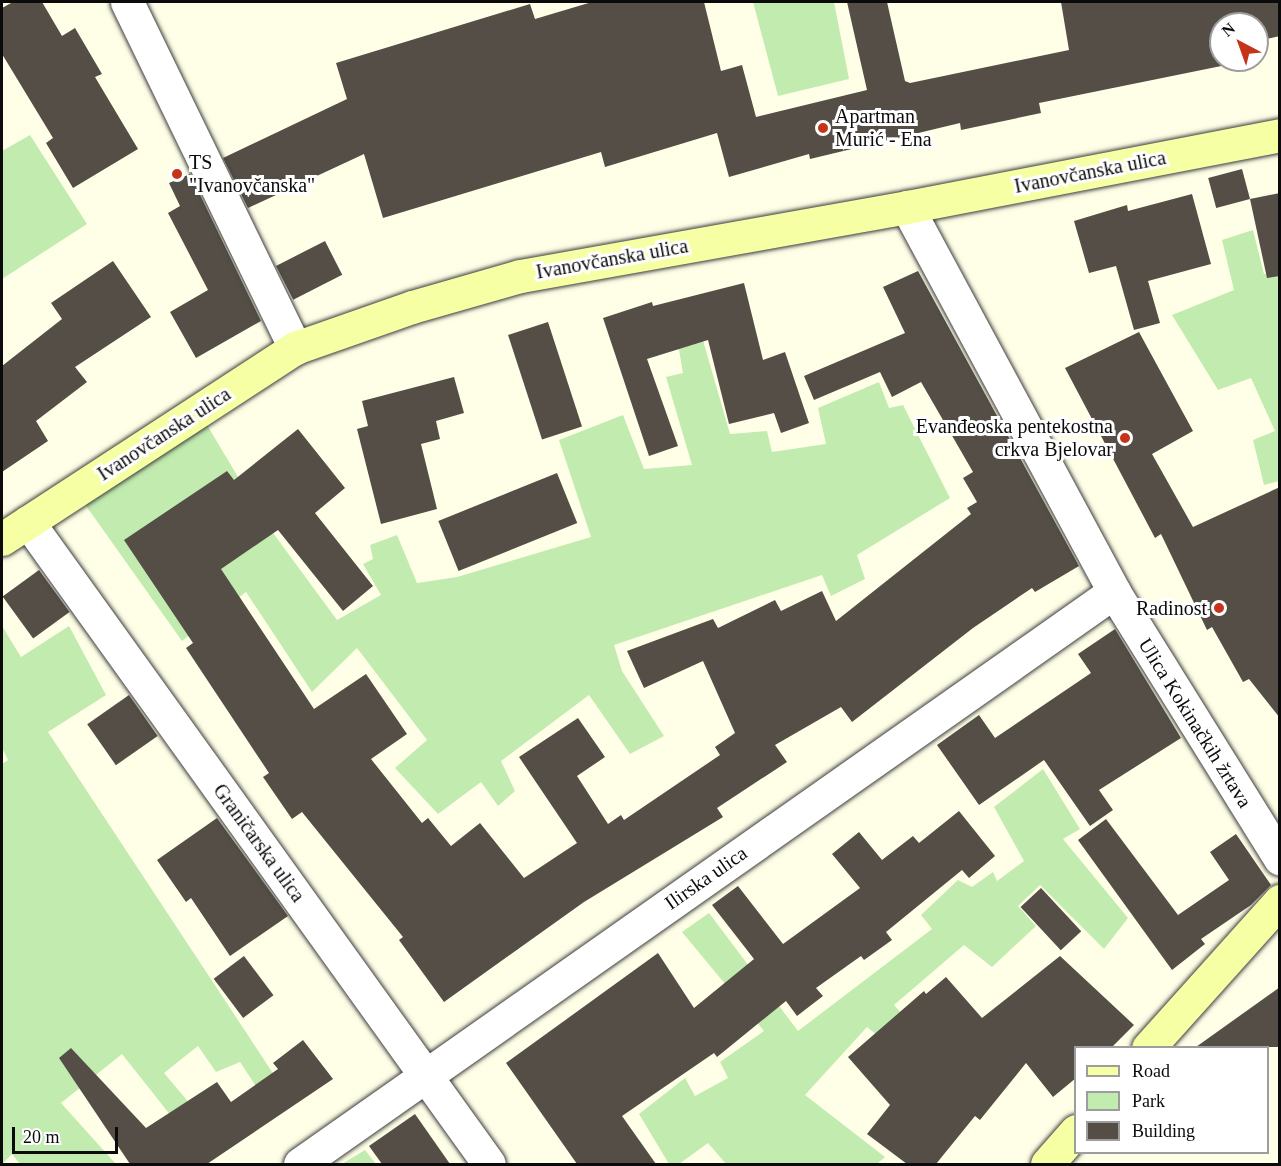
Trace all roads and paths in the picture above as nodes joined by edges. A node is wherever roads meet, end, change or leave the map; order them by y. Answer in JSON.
{"nodes":[{"id":1,"x":127,"y":2,"type":"edge"},
{"id":2,"x":1280,"y":135,"type":"edge"},
{"id":3,"x":907,"y":207,"type":"junction"},
{"id":4,"x":295,"y":348,"type":"junction"},
{"id":5,"x":15,"y":530,"type":"edge"},
{"id":6,"x":1114,"y":592,"type":"junction"},
{"id":7,"x":1280,"y":859,"type":"edge"},
{"id":8,"x":1280,"y":901,"type":"edge"},
{"id":9,"x":1149,"y":1046,"type":"edge"},
{"id":10,"x":426,"y":1076,"type":"junction"},
{"id":11,"x":1074,"y":1133,"type":"edge"},
{"id":12,"x":300,"y":1164,"type":"edge"},
{"id":13,"x":489,"y":1164,"type":"edge"},
{"id":14,"x":1047,"y":1164,"type":"edge"}],
"edges":[{"from":1,"to":4,"type":"street"},
{"from":2,"to":3,"type":"street","name":"Ivanovčanska ulica"},
{"from":3,"to":4,"type":"street","name":"Ivanovčanska ulica"},
{"from":3,"to":6,"type":"street","name":"Ulica Kokinačkih žrtava"},
{"from":4,"to":5,"type":"street","name":"Ivanovčanska ulica"},
{"from":5,"to":10,"type":"street","name":"Graničarska ulica"},
{"from":6,"to":7,"type":"street","name":"Ulica Kokinačkih žrtava"},
{"from":6,"to":10,"type":"street","name":"Ilirska ulica"},
{"from":8,"to":9,"type":"street"},
{"from":10,"to":12,"type":"street","name":"Ilirska ulica"},
{"from":10,"to":13,"type":"street","name":"Graničarska ulica"},
{"from":11,"to":14,"type":"street"}]}
